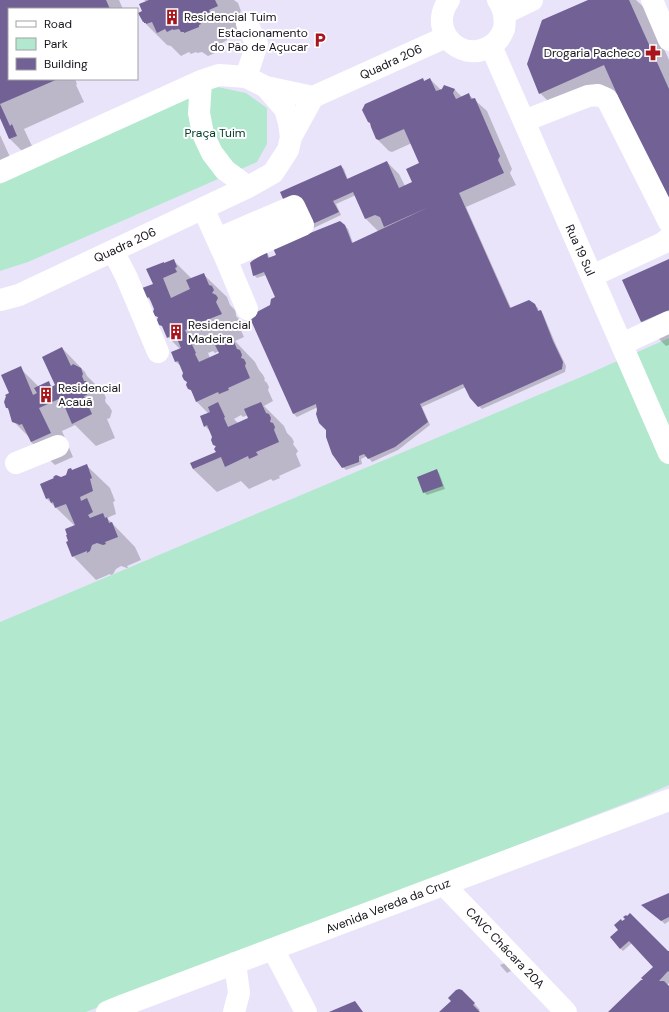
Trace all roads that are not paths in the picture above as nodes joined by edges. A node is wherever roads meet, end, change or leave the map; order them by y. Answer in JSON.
{"nodes":[{"id":1,"x":449,"y":0,"type":"edge"},
{"id":2,"x":532,"y":0,"type":"edge"},
{"id":3,"x":652,"y":0,"type":"edge"},
{"id":4,"x":501,"y":7,"type":"edge"},
{"id":5,"x":247,"y":24,"type":"dead end"},
{"id":6,"x":446,"y":37,"type":"junction"},
{"id":7,"x":669,"y":40,"type":"edge"},
{"id":8,"x":491,"y":46,"type":"junction"},
{"id":9,"x":246,"y":77,"type":"junction"},
{"id":10,"x":201,"y":81,"type":"junction"},
{"id":11,"x":266,"y":87,"type":"junction"},
{"id":12,"x":313,"y":97,"type":"junction"},
{"id":13,"x":524,"y":121,"type":"junction"},
{"id":14,"x":290,"y":138,"type":"junction"},
{"id":15,"x":0,"y":172,"type":"edge"},
{"id":16,"x":248,"y":187,"type":"junction"},
{"id":17,"x":203,"y":208,"type":"junction"},
{"id":18,"x":669,"y":222,"type":"edge"},
{"id":19,"x":669,"y":238,"type":"edge"},
{"id":20,"x":217,"y":239,"type":"junction"},
{"id":21,"x":113,"y":251,"type":"junction"},
{"id":22,"x":226,"y":259,"type":"junction"},
{"id":23,"x":592,"y":276,"type":"junction"},
{"id":24,"x":0,"y":300,"type":"edge"},
{"id":25,"x":247,"y":309,"type":"dead end"},
{"id":26,"x":669,"y":322,"type":"edge"},
{"id":27,"x":622,"y":344,"type":"junction"},
{"id":28,"x":158,"y":352,"type":"dead end"},
{"id":29,"x":58,"y":446,"type":"dead end"},
{"id":30,"x":669,"y":453,"type":"edge"},
{"id":31,"x":16,"y":463,"type":"dead end"},
{"id":32,"x":669,"y":800,"type":"edge"},
{"id":33,"x":444,"y":885,"type":"junction"},
{"id":34,"x":273,"y":949,"type":"junction"},
{"id":35,"x":235,"y":963,"type":"junction"},
{"id":36,"x":119,"y":1010,"type":"edge"},
{"id":37,"x":234,"y":1012,"type":"edge"},
{"id":38,"x":306,"y":1012,"type":"edge"},
{"id":39,"x":566,"y":1012,"type":"edge"}],
"edges":[{"from":1,"to":6,"type":"street"},
{"from":2,"to":4,"type":"street"},
{"from":3,"to":7,"type":"street"},
{"from":4,"to":8,"type":"street"},
{"from":5,"to":9,"type":"street"},
{"from":6,"to":8,"type":"street"},
{"from":6,"to":12,"type":"street","name":"Quadra 206"},
{"from":8,"to":13,"type":"street","name":"Rua 19 Sul"},
{"from":9,"to":10,"type":"street","name":"Quadra 206"},
{"from":9,"to":11,"type":"street","name":"Quadra 206"},
{"from":10,"to":15,"type":"street","name":"Quadra 206"},
{"from":10,"to":16,"type":"street"},
{"from":11,"to":12,"type":"street","name":"Quadra 206"},
{"from":11,"to":14,"type":"street","name":"Quadra 206"},
{"from":12,"to":14,"type":"street","name":"Quadra 206"},
{"from":13,"to":18,"type":"street"},
{"from":13,"to":23,"type":"street","name":"Rua 19 Sul"},
{"from":14,"to":16,"type":"street","name":"Quadra 206"},
{"from":16,"to":17,"type":"street","name":"Quadra 206"},
{"from":17,"to":20,"type":"street"},
{"from":17,"to":21,"type":"street","name":"Quadra 206"},
{"from":19,"to":23,"type":"street"},
{"from":20,"to":22,"type":"street"},
{"from":20,"to":22,"type":"street"},
{"from":21,"to":24,"type":"street","name":"Quadra 206"},
{"from":21,"to":28,"type":"street"},
{"from":22,"to":25,"type":"street"},
{"from":23,"to":27,"type":"street","name":"Rua 19 Sul"},
{"from":26,"to":27,"type":"street"},
{"from":27,"to":30,"type":"street","name":"Rua 19 Sul"},
{"from":29,"to":31,"type":"street"},
{"from":32,"to":33,"type":"street","name":"Avenida Vereda da Cruz"},
{"from":33,"to":34,"type":"street","name":"Avenida Vereda da Cruz"},
{"from":33,"to":39,"type":"street","name":"CAVC Chácara 20A"},
{"from":34,"to":35,"type":"street","name":"Avenida Vereda da Cruz"},
{"from":34,"to":38,"type":"street"},
{"from":35,"to":36,"type":"street","name":"Avenida Vereda da Cruz"},
{"from":35,"to":37,"type":"street"}]}
